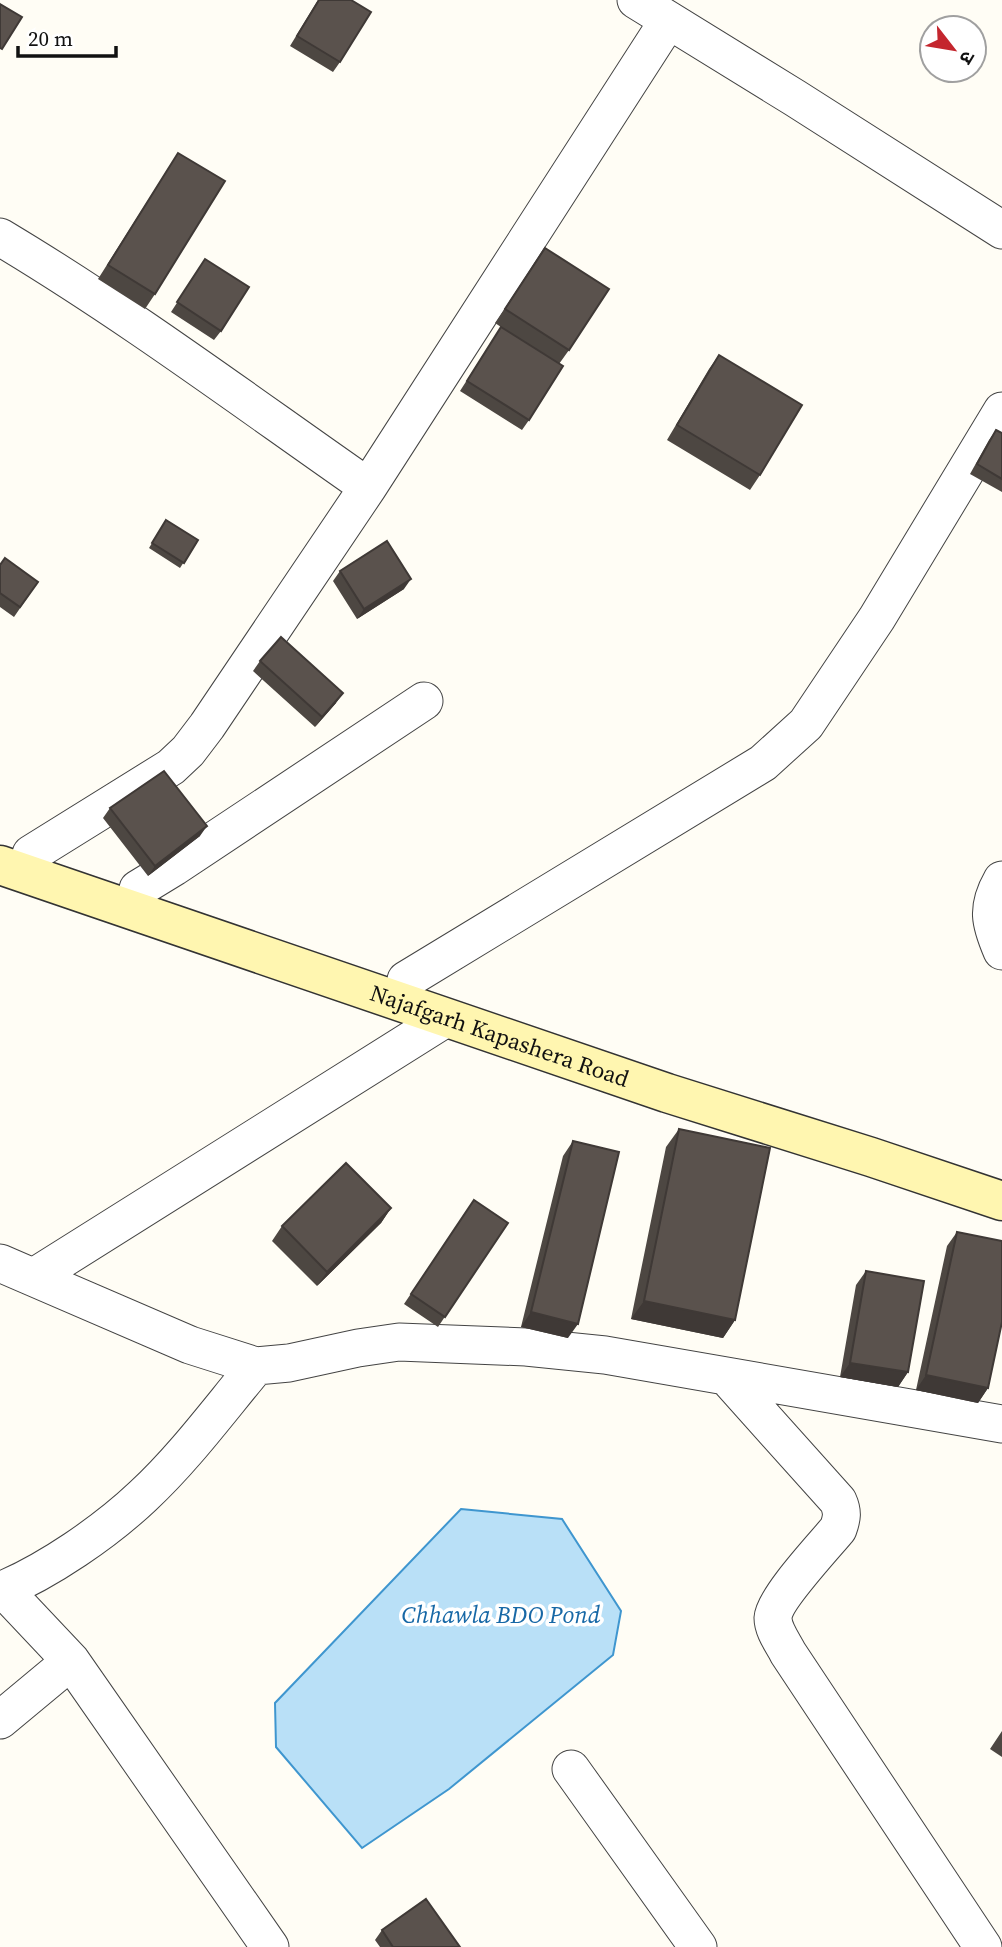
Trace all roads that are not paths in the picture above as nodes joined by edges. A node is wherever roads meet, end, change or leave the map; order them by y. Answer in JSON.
{"nodes":[{"id":1,"x":636,"y":0,"type":"edge"},
{"id":2,"x":668,"y":21,"type":"junction"},
{"id":3,"x":1002,"y":230,"type":"edge"},
{"id":4,"x":0,"y":237,"type":"edge"},
{"id":5,"x":1002,"y":411,"type":"edge"},
{"id":6,"x":368,"y":487,"type":"junction"},
{"id":7,"x":424,"y":701,"type":"dead end"},
{"id":8,"x":10,"y":855,"type":"edge"},
{"id":9,"x":1002,"y":880,"type":"edge"},
{"id":10,"x":138,"y":889,"type":"junction"},
{"id":11,"x":1002,"y":951,"type":"edge"},
{"id":12,"x":406,"y":980,"type":"junction"},
{"id":13,"x":446,"y":1018,"type":"junction"},
{"id":14,"x":1002,"y":1178,"type":"edge"},
{"id":15,"x":1002,"y":1201,"type":"edge"},
{"id":16,"x":0,"y":1263,"type":"edge"},
{"id":17,"x":34,"y":1277,"type":"junction"},
{"id":18,"x":256,"y":1366,"type":"junction"},
{"id":19,"x":726,"y":1376,"type":"junction"},
{"id":20,"x":1002,"y":1424,"type":"edge"},
{"id":21,"x":2,"y":1590,"type":"edge"},
{"id":22,"x":71,"y":1661,"type":"junction"},
{"id":23,"x":0,"y":1720,"type":"edge"},
{"id":24,"x":571,"y":1769,"type":"dead end"},
{"id":25,"x":270,"y":1947,"type":"edge"},
{"id":26,"x":698,"y":1947,"type":"edge"},
{"id":27,"x":984,"y":1947,"type":"edge"}],
"edges":[{"from":1,"to":2,"type":"street"},
{"from":2,"to":3,"type":"street"},
{"from":2,"to":6,"type":"street"},
{"from":4,"to":6,"type":"street"},
{"from":5,"to":12,"type":"street"},
{"from":6,"to":8,"type":"street"},
{"from":7,"to":10,"type":"street"},
{"from":8,"to":10,"type":"main road"},
{"from":8,"to":13,"type":"main road","name":"Najafgarh Kapashera Road"},
{"from":9,"to":11,"type":"street"},
{"from":10,"to":12,"type":"main road"},
{"from":12,"to":14,"type":"main road"},
{"from":13,"to":15,"type":"main road","name":"Najafgarh Kapashera Road"},
{"from":13,"to":17,"type":"street"},
{"from":16,"to":17,"type":"street"},
{"from":17,"to":18,"type":"street"},
{"from":18,"to":19,"type":"street"},
{"from":18,"to":21,"type":"street"},
{"from":19,"to":20,"type":"street"},
{"from":19,"to":27,"type":"street"},
{"from":21,"to":22,"type":"street"},
{"from":22,"to":23,"type":"street"},
{"from":22,"to":25,"type":"street"},
{"from":24,"to":26,"type":"street"}]}
